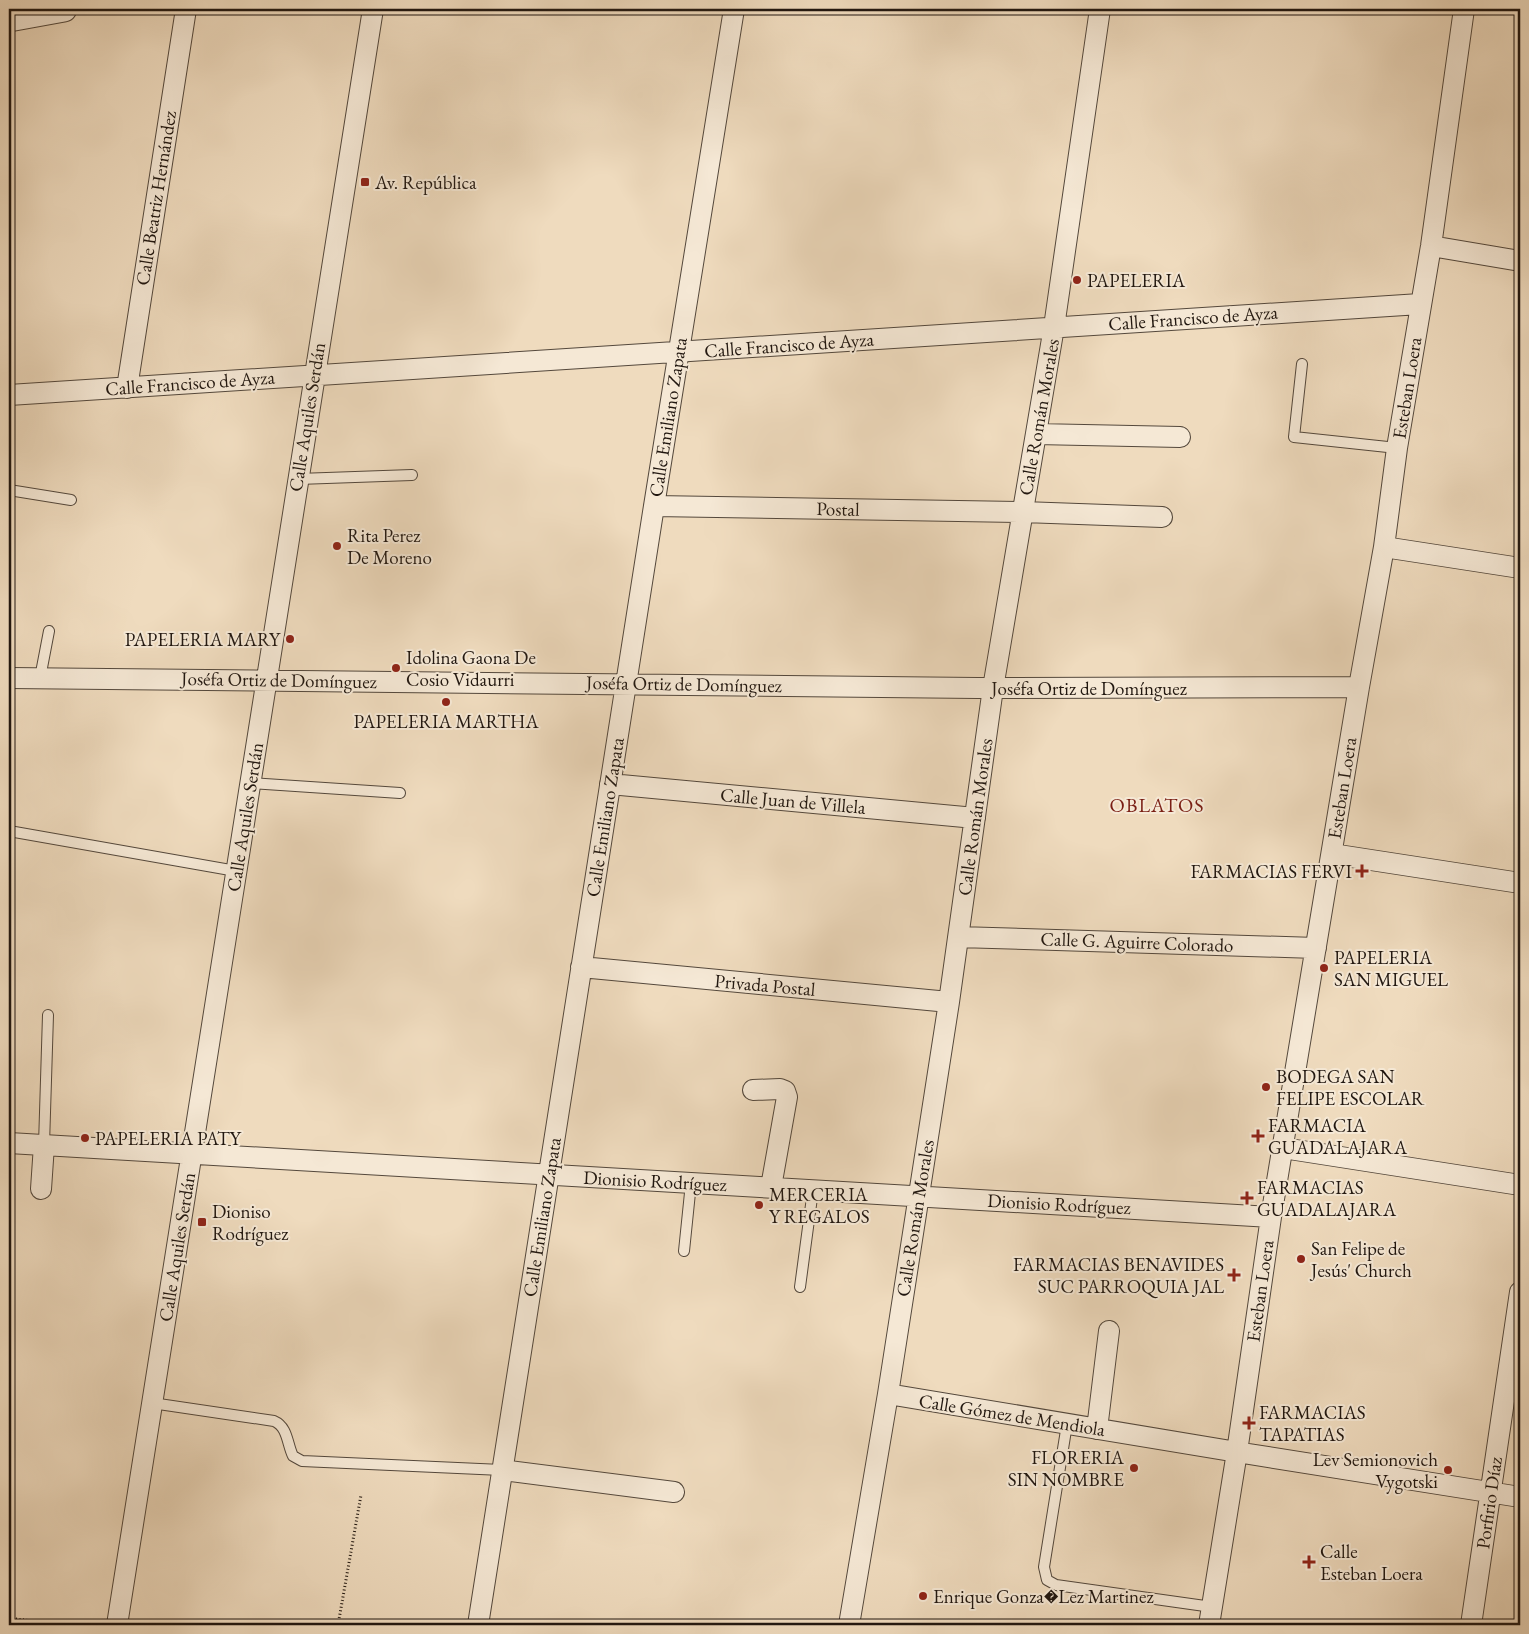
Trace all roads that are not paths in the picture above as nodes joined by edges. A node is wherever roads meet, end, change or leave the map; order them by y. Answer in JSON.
{"nodes":[{"id":1,"x":64,"y":9,"type":"edge"},
{"id":2,"x":186,"y":9,"type":"edge"},
{"id":3,"x":373,"y":9,"type":"edge"},
{"id":4,"x":734,"y":9,"type":"edge"},
{"id":5,"x":1100,"y":9,"type":"edge"},
{"id":6,"x":1464,"y":9,"type":"edge"},
{"id":7,"x":9,"y":19,"type":"edge"},
{"id":8,"x":1431,"y":246,"type":"junction"},
{"id":9,"x":1520,"y":262,"type":"edge"},
{"id":10,"x":1420,"y":304,"type":"junction"},
{"id":11,"x":1054,"y":328,"type":"junction"},
{"id":12,"x":679,"y":352,"type":"junction"},
{"id":13,"x":1302,"y":364,"type":"dead end"},
{"id":14,"x":314,"y":375,"type":"junction"},
{"id":15,"x":127,"y":388,"type":"junction"},
{"id":16,"x":9,"y":395,"type":"edge"},
{"id":17,"x":1036,"y":434,"type":"junction"},
{"id":18,"x":1180,"y":437,"type":"dead end"},
{"id":19,"x":1397,"y":448,"type":"junction"},
{"id":20,"x":412,"y":476,"type":"dead end"},
{"id":21,"x":298,"y":479,"type":"junction"},
{"id":22,"x":9,"y":490,"type":"edge"},
{"id":23,"x":71,"y":500,"type":"dead end"},
{"id":24,"x":654,"y":506,"type":"junction"},
{"id":25,"x":1023,"y":512,"type":"junction"},
{"id":26,"x":1162,"y":517,"type":"dead end"},
{"id":27,"x":1384,"y":547,"type":"junction"},
{"id":28,"x":1520,"y":568,"type":"edge"},
{"id":29,"x":49,"y":631,"type":"dead end"},
{"id":30,"x":9,"y":678,"type":"edge"},
{"id":31,"x":40,"y":678,"type":"junction"},
{"id":32,"x":267,"y":680,"type":"junction"},
{"id":33,"x":626,"y":683,"type":"junction"},
{"id":34,"x":1359,"y":687,"type":"junction"},
{"id":35,"x":993,"y":688,"type":"junction"},
{"id":36,"x":250,"y":783,"type":"junction"},
{"id":37,"x":610,"y":784,"type":"junction"},
{"id":38,"x":400,"y":793,"type":"dead end"},
{"id":39,"x":975,"y":818,"type":"junction"},
{"id":40,"x":9,"y":831,"type":"edge"},
{"id":41,"x":1332,"y":854,"type":"junction"},
{"id":42,"x":236,"y":871,"type":"junction"},
{"id":43,"x":1520,"y":883,"type":"edge"},
{"id":44,"x":958,"y":937,"type":"junction"},
{"id":45,"x":1316,"y":948,"type":"junction"},
{"id":46,"x":581,"y":967,"type":"junction"},
{"id":47,"x":949,"y":1002,"type":"junction"},
{"id":48,"x":48,"y":1015,"type":"dead end"},
{"id":49,"x":754,"y":1090,"type":"dead end"},
{"id":50,"x":9,"y":1143,"type":"edge"},
{"id":51,"x":44,"y":1145,"type":"junction"},
{"id":52,"x":1283,"y":1148,"type":"junction"},
{"id":53,"x":192,"y":1154,"type":"junction"},
{"id":54,"x":549,"y":1174,"type":"junction"},
{"id":55,"x":691,"y":1183,"type":"junction"},
{"id":56,"x":1520,"y":1185,"type":"edge"},
{"id":57,"x":771,"y":1188,"type":"junction"},
{"id":58,"x":41,"y":1189,"type":"dead end"},
{"id":59,"x":813,"y":1190,"type":"junction"},
{"id":60,"x":918,"y":1196,"type":"junction"},
{"id":61,"x":1271,"y":1217,"type":"junction"},
{"id":62,"x":684,"y":1251,"type":"dead end"},
{"id":63,"x":800,"y":1288,"type":"dead end"},
{"id":64,"x":1520,"y":1292,"type":"edge"},
{"id":65,"x":1109,"y":1331,"type":"dead end"},
{"id":66,"x":888,"y":1394,"type":"junction"},
{"id":67,"x":152,"y":1403,"type":"junction"},
{"id":68,"x":1068,"y":1424,"type":"junction"},
{"id":69,"x":1097,"y":1429,"type":"junction"},
{"id":70,"x":1237,"y":1452,"type":"junction"},
{"id":71,"x":502,"y":1470,"type":"junction"},
{"id":72,"x":674,"y":1492,"type":"dead end"},
{"id":73,"x":1490,"y":1492,"type":"junction"},
{"id":74,"x":1520,"y":1497,"type":"edge"},
{"id":75,"x":1210,"y":1616,"type":"edge"},
{"id":76,"x":117,"y":1625,"type":"edge"},
{"id":77,"x":478,"y":1625,"type":"edge"},
{"id":78,"x":849,"y":1625,"type":"edge"},
{"id":79,"x":1470,"y":1625,"type":"edge"}],
"edges":[{"from":1,"to":7,"type":"street"},
{"from":2,"to":15,"type":"street","name":"Calle Beatriz Hernández"},
{"from":3,"to":14,"type":"street","name":"Calle Aquiles Serdán"},
{"from":4,"to":12,"type":"street","name":"Calle Emiliano Zapata"},
{"from":5,"to":11,"type":"street","name":"Calle Román Morales"},
{"from":6,"to":8,"type":"street","name":"Esteban Loera"},
{"from":8,"to":9,"type":"street"},
{"from":8,"to":10,"type":"street","name":"Esteban Loera"},
{"from":10,"to":11,"type":"street","name":"Calle Francisco de Ayza"},
{"from":10,"to":19,"type":"street","name":"Esteban Loera"},
{"from":11,"to":12,"type":"street","name":"Calle Francisco de Ayza"},
{"from":11,"to":17,"type":"street","name":"Calle Román Morales"},
{"from":12,"to":14,"type":"street","name":"Calle Francisco de Ayza"},
{"from":12,"to":24,"type":"street","name":"Calle Emiliano Zapata"},
{"from":13,"to":19,"type":"lane"},
{"from":14,"to":15,"type":"street","name":"Calle Francisco de Ayza"},
{"from":14,"to":21,"type":"street","name":"Calle Aquiles Serdán"},
{"from":15,"to":16,"type":"street","name":"Calle Francisco de Ayza"},
{"from":17,"to":18,"type":"street"},
{"from":17,"to":25,"type":"street","name":"Calle Román Morales"},
{"from":19,"to":27,"type":"street","name":"Esteban Loera"},
{"from":20,"to":21,"type":"lane"},
{"from":21,"to":32,"type":"street","name":"Calle Aquiles Serdán"},
{"from":22,"to":23,"type":"lane"},
{"from":24,"to":25,"type":"street","name":"Postal"},
{"from":24,"to":33,"type":"street","name":"Calle Emiliano Zapata"},
{"from":25,"to":26,"type":"street","name":"Postal"},
{"from":25,"to":35,"type":"street","name":"Calle Román Morales"},
{"from":27,"to":28,"type":"street"},
{"from":27,"to":34,"type":"street","name":"Esteban Loera"},
{"from":29,"to":31,"type":"lane"},
{"from":30,"to":31,"type":"street","name":"Joséfa Ortiz de Domínguez"},
{"from":31,"to":32,"type":"street","name":"Joséfa Ortiz de Domínguez"},
{"from":32,"to":33,"type":"street","name":"Joséfa Ortiz de Domínguez"},
{"from":32,"to":36,"type":"street","name":"Calle Aquiles Serdán"},
{"from":33,"to":35,"type":"street","name":"Joséfa Ortiz de Domínguez"},
{"from":33,"to":37,"type":"street","name":"Calle Emiliano Zapata"},
{"from":34,"to":35,"type":"street","name":"Joséfa Ortiz de Domínguez"},
{"from":34,"to":41,"type":"street","name":"Esteban Loera"},
{"from":35,"to":39,"type":"street","name":"Calle Román Morales"},
{"from":36,"to":38,"type":"lane"},
{"from":36,"to":42,"type":"street","name":"Calle Aquiles Serdán"},
{"from":37,"to":39,"type":"street","name":"Calle Juan de Villela"},
{"from":37,"to":46,"type":"street","name":"Calle Emiliano Zapata"},
{"from":39,"to":44,"type":"street","name":"Calle Román Morales"},
{"from":40,"to":42,"type":"lane"},
{"from":41,"to":43,"type":"street"},
{"from":41,"to":45,"type":"street","name":"Esteban Loera"},
{"from":42,"to":53,"type":"street","name":"Calle Aquiles Serdán"},
{"from":44,"to":45,"type":"street","name":"Calle G. Aguirre Colorado"},
{"from":44,"to":47,"type":"street","name":"Calle Román Morales"},
{"from":45,"to":52,"type":"street","name":"Esteban Loera"},
{"from":46,"to":47,"type":"street","name":"Privada Postal"},
{"from":46,"to":54,"type":"street","name":"Calle Emiliano Zapata"},
{"from":47,"to":60,"type":"street","name":"Calle Román Morales"},
{"from":48,"to":51,"type":"lane"},
{"from":49,"to":57,"type":"street"},
{"from":50,"to":51,"type":"street","name":"Dionisio Rodríguez"},
{"from":51,"to":53,"type":"street","name":"Dionisio Rodríguez"},
{"from":51,"to":58,"type":"street"},
{"from":52,"to":56,"type":"street"},
{"from":52,"to":61,"type":"street","name":"Esteban Loera"},
{"from":53,"to":54,"type":"street","name":"Dionisio Rodríguez"},
{"from":53,"to":67,"type":"street","name":"Calle Aquiles Serdán"},
{"from":54,"to":55,"type":"street","name":"Dionisio Rodríguez"},
{"from":54,"to":71,"type":"street","name":"Calle Emiliano Zapata"},
{"from":55,"to":57,"type":"street","name":"Dionisio Rodríguez"},
{"from":55,"to":62,"type":"lane"},
{"from":57,"to":59,"type":"street","name":"Dionisio Rodríguez"},
{"from":59,"to":60,"type":"street","name":"Dionisio Rodríguez"},
{"from":59,"to":63,"type":"lane"},
{"from":60,"to":61,"type":"street","name":"Dionisio Rodríguez"},
{"from":60,"to":66,"type":"street","name":"Calle Román Morales"},
{"from":61,"to":70,"type":"street","name":"Esteban Loera"},
{"from":64,"to":73,"type":"street","name":"Porfirio Díaz"},
{"from":65,"to":69,"type":"street"},
{"from":66,"to":68,"type":"street","name":"Calle Gómez de Mendiola"},
{"from":66,"to":78,"type":"street","name":"Calle Román Morales"},
{"from":67,"to":71,"type":"lane"},
{"from":67,"to":76,"type":"street","name":"Calle Aquiles Serdán"},
{"from":68,"to":69,"type":"street","name":"Calle Gómez de Mendiola"},
{"from":68,"to":75,"type":"lane"},
{"from":69,"to":70,"type":"street","name":"Calle Gómez de Mendiola"},
{"from":70,"to":73,"type":"street","name":"Calle Gómez de Mendiola"},
{"from":70,"to":75,"type":"street","name":"Esteban Loera"},
{"from":71,"to":72,"type":"street"},
{"from":71,"to":77,"type":"street","name":"Calle Emiliano Zapata"},
{"from":73,"to":74,"type":"street","name":"Calle Gómez de Mendiola"},
{"from":73,"to":79,"type":"street","name":"Porfirio Díaz"}]}
